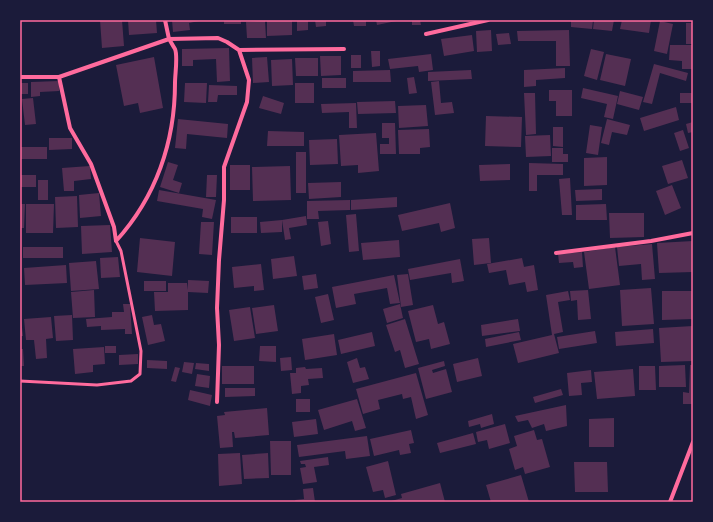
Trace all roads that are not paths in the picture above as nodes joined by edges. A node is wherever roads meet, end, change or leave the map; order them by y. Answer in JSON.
{"nodes":[{"id":1,"x":165,"y":20,"type":"edge"},
{"id":2,"x":488,"y":20,"type":"edge"},
{"id":3,"x":426,"y":34,"type":"dead end"},
{"id":4,"x":169,"y":39,"type":"junction"},
{"id":5,"x":344,"y":48,"type":"dead end"},
{"id":6,"x":239,"y":50,"type":"junction"},
{"id":7,"x":20,"y":77,"type":"edge"},
{"id":8,"x":59,"y":77,"type":"junction"},
{"id":9,"x":693,"y":233,"type":"edge"},
{"id":10,"x":116,"y":241,"type":"junction"},
{"id":11,"x":556,"y":253,"type":"dead end"},
{"id":12,"x":20,"y":381,"type":"edge"},
{"id":13,"x":217,"y":402,"type":"dead end"},
{"id":14,"x":693,"y":442,"type":"edge"},
{"id":15,"x":668,"y":502,"type":"edge"}],
"edges":[{"from":1,"to":4,"type":"street"},
{"from":2,"to":3,"type":"street"},
{"from":4,"to":6,"type":"street"},
{"from":4,"to":8,"type":"street"},
{"from":4,"to":10,"type":"street"},
{"from":5,"to":6,"type":"street"},
{"from":6,"to":13,"type":"street"},
{"from":7,"to":8,"type":"street"},
{"from":8,"to":10,"type":"street"},
{"from":9,"to":11,"type":"street"},
{"from":10,"to":12,"type":"lane"},
{"from":14,"to":15,"type":"street"}]}
